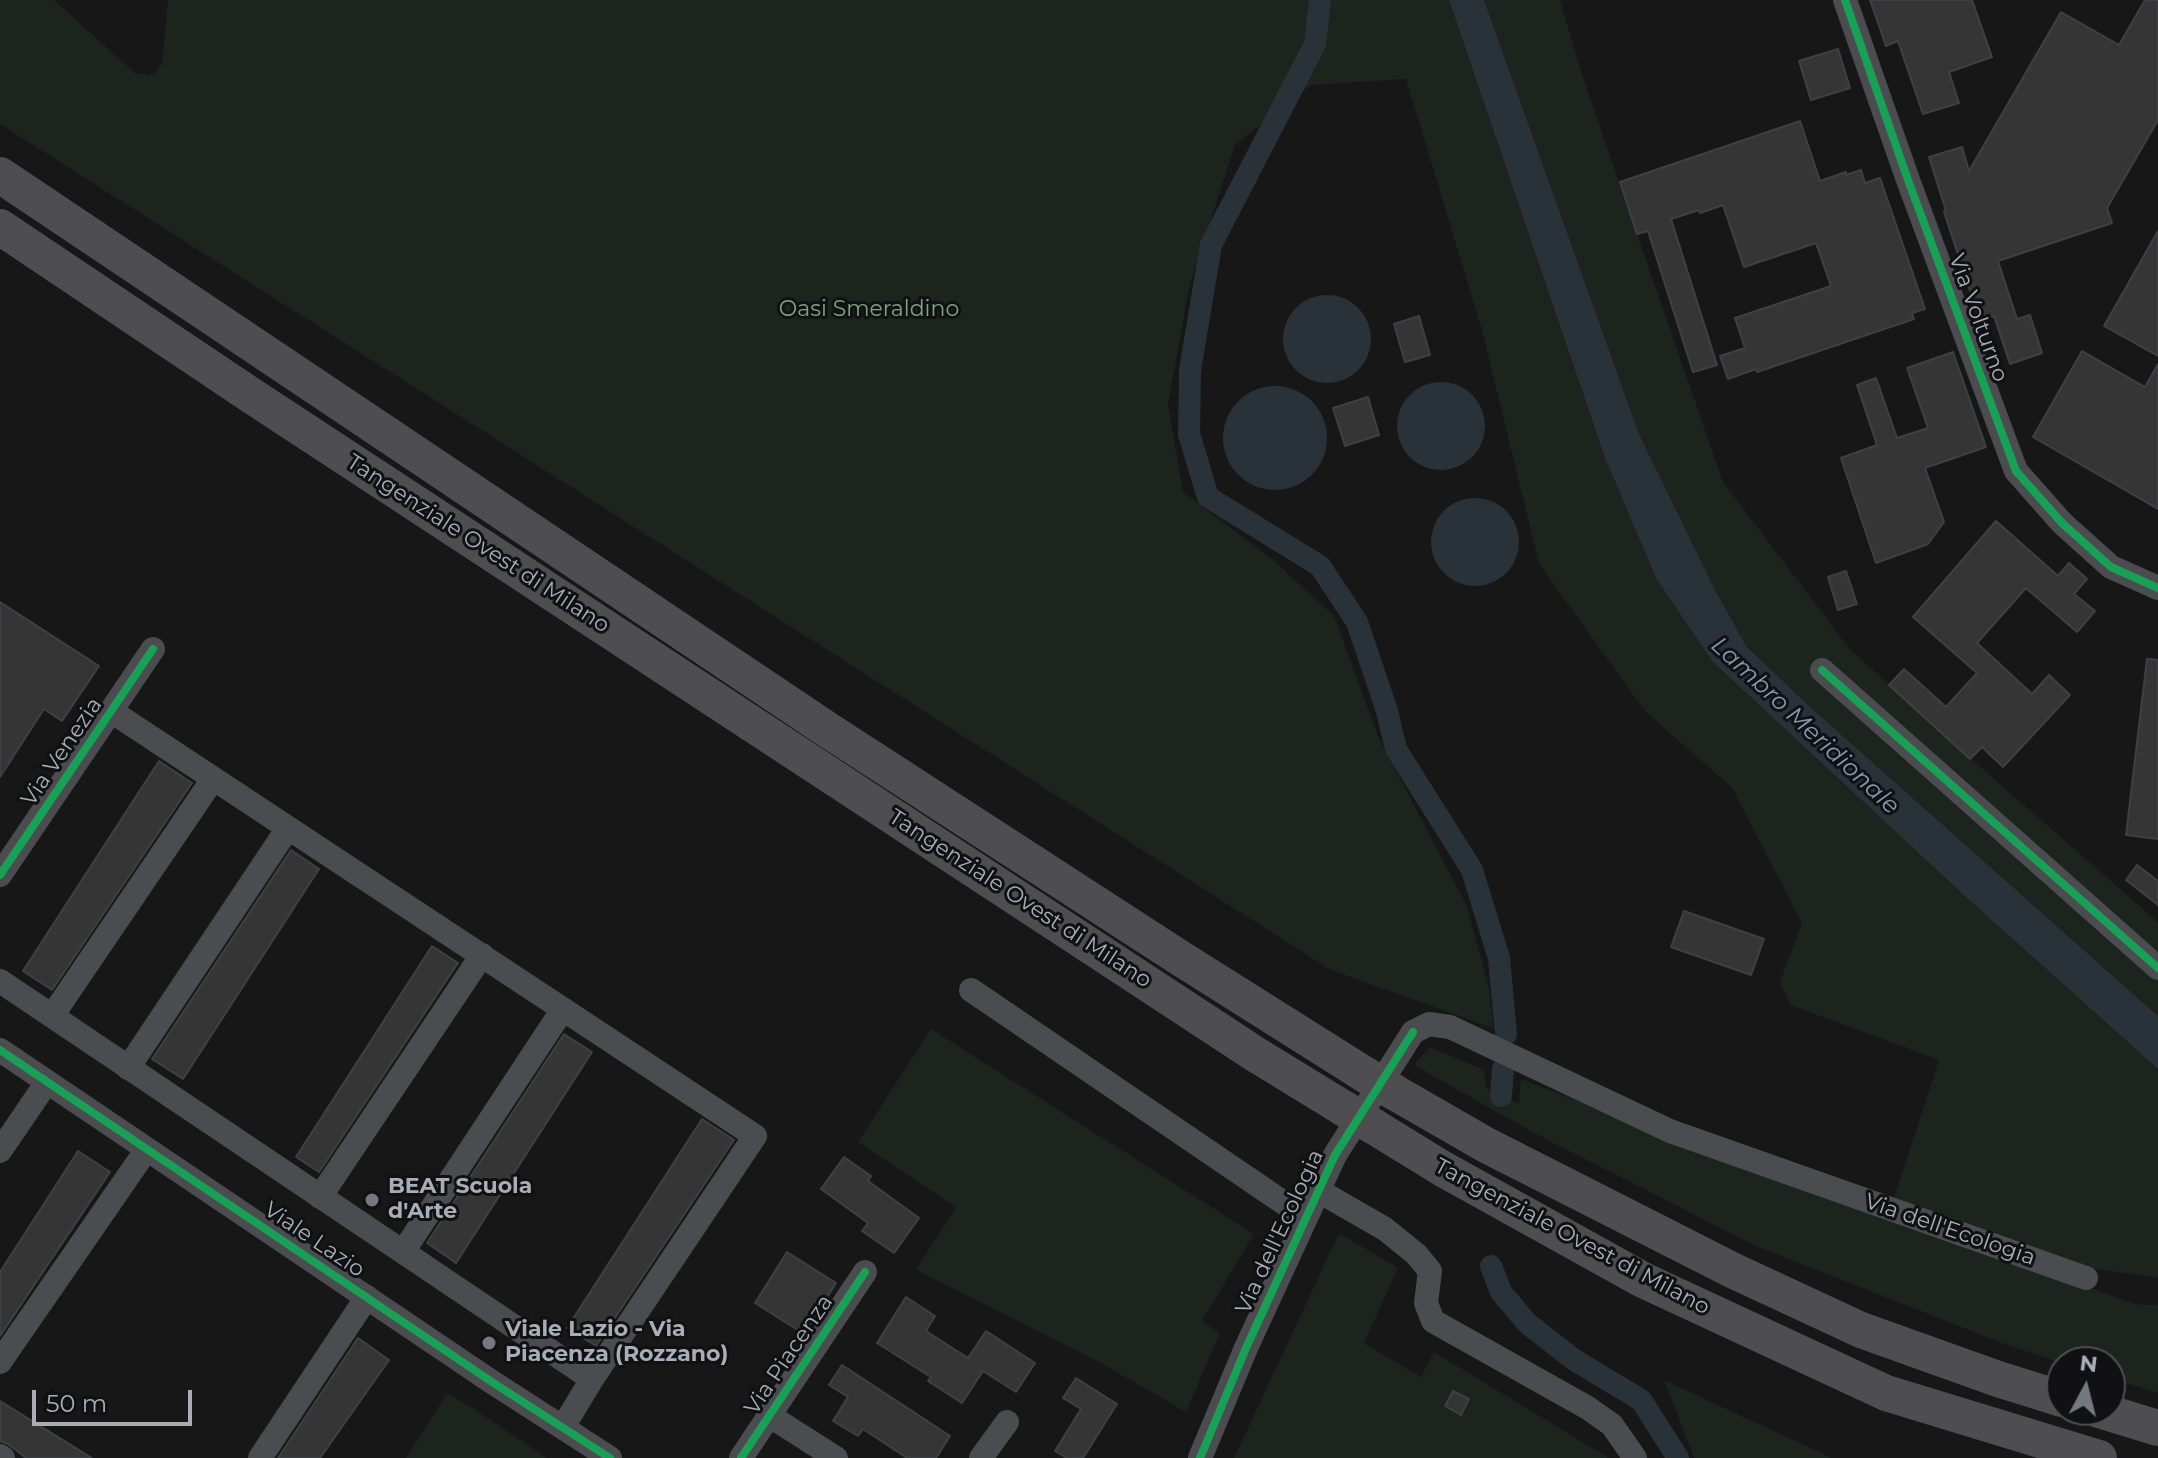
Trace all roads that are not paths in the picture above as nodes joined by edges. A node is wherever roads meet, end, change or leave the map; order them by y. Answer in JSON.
{"nodes":[{"id":1,"x":1845,"y":0,"type":"edge"},
{"id":2,"x":0,"y":175,"type":"edge"},
{"id":3,"x":0,"y":227,"type":"edge"},
{"id":4,"x":2158,"y":588,"type":"edge"},
{"id":5,"x":153,"y":649,"type":"dead end"},
{"id":6,"x":1822,"y":670,"type":"dead end"},
{"id":7,"x":111,"y":711,"type":"junction"},
{"id":8,"x":213,"y":779,"type":"junction"},
{"id":9,"x":288,"y":828,"type":"junction"},
{"id":10,"x":9,"y":841,"type":"edge"},
{"id":11,"x":0,"y":875,"type":"edge"},
{"id":12,"x":482,"y":955,"type":"junction"},
{"id":13,"x":2158,"y":968,"type":"edge"},
{"id":14,"x":0,"y":981,"type":"edge"},
{"id":15,"x":971,"y":990,"type":"dead end"},
{"id":16,"x":563,"y":1009,"type":"junction"},
{"id":17,"x":52,"y":1016,"type":"junction"},
{"id":18,"x":0,"y":1050,"type":"edge"},
{"id":19,"x":128,"y":1068,"type":"junction"},
{"id":20,"x":47,"y":1082,"type":"junction"},
{"id":21,"x":147,"y":1149,"type":"junction"},
{"id":22,"x":0,"y":1151,"type":"edge"},
{"id":23,"x":1319,"y":1191,"type":"junction"},
{"id":24,"x":320,"y":1197,"type":"junction"},
{"id":25,"x":1306,"y":1218,"type":"junction"},
{"id":26,"x":403,"y":1252,"type":"junction"},
{"id":27,"x":865,"y":1272,"type":"dead end"},
{"id":28,"x":2086,"y":1278,"type":"dead end"},
{"id":29,"x":367,"y":1297,"type":"junction"},
{"id":30,"x":0,"y":1362,"type":"edge"},
{"id":31,"x":592,"y":1379,"type":"junction"},
{"id":32,"x":2046,"y":1394,"type":"edge"},
{"id":33,"x":770,"y":1416,"type":"junction"},
{"id":34,"x":2126,"y":1418,"type":"edge"},
{"id":35,"x":1007,"y":1422,"type":"dead end"},
{"id":36,"x":563,"y":1427,"type":"junction"},
{"id":37,"x":2158,"y":1428,"type":"edge"},
{"id":38,"x":260,"y":1458,"type":"edge"},
{"id":39,"x":610,"y":1458,"type":"edge"},
{"id":40,"x":741,"y":1458,"type":"edge"},
{"id":41,"x":836,"y":1458,"type":"edge"},
{"id":42,"x":981,"y":1458,"type":"edge"},
{"id":43,"x":1200,"y":1458,"type":"edge"},
{"id":44,"x":1635,"y":1458,"type":"edge"},
{"id":45,"x":2099,"y":1458,"type":"edge"}],
"edges":[{"from":1,"to":4,"type":"street","name":"Via Volturno"},
{"from":2,"to":32,"type":"highway","name":"Tangenziale Ovest di Milano"},
{"from":3,"to":45,"type":"highway","name":"Tangenziale Ovest di Milano"},
{"from":5,"to":7,"type":"street","name":"Via Venezia"},
{"from":6,"to":13,"type":"street"},
{"from":7,"to":8,"type":"street"},
{"from":7,"to":10,"type":"street","name":"Via Venezia"},
{"from":8,"to":9,"type":"street"},
{"from":8,"to":17,"type":"street"},
{"from":9,"to":12,"type":"street"},
{"from":9,"to":19,"type":"street"},
{"from":10,"to":11,"type":"street","name":"Via Venezia"},
{"from":12,"to":16,"type":"street"},
{"from":12,"to":24,"type":"street"},
{"from":14,"to":17,"type":"street"},
{"from":15,"to":25,"type":"street"},
{"from":16,"to":26,"type":"street"},
{"from":16,"to":31,"type":"street"},
{"from":17,"to":19,"type":"street"},
{"from":18,"to":20,"type":"street","name":"Viale Lazio"},
{"from":19,"to":24,"type":"street"},
{"from":20,"to":21,"type":"street","name":"Viale Lazio"},
{"from":20,"to":22,"type":"street"},
{"from":21,"to":29,"type":"street","name":"Viale Lazio"},
{"from":21,"to":30,"type":"street"},
{"from":23,"to":25,"type":"street","name":"Via dell'Ecologia"},
{"from":23,"to":28,"type":"street","name":"Via dell'Ecologia"},
{"from":23,"to":44,"type":"street"},
{"from":24,"to":26,"type":"street"},
{"from":25,"to":43,"type":"street","name":"Via dell'Ecologia"},
{"from":26,"to":31,"type":"street"},
{"from":27,"to":33,"type":"street","name":"Via Piacenza"},
{"from":29,"to":36,"type":"street","name":"Viale Lazio"},
{"from":29,"to":38,"type":"street"},
{"from":31,"to":36,"type":"street"},
{"from":33,"to":40,"type":"street","name":"Via Piacenza"},
{"from":33,"to":41,"type":"street"},
{"from":34,"to":37,"type":"highway"},
{"from":35,"to":42,"type":"street"},
{"from":36,"to":39,"type":"street","name":"Viale Lazio"}]}
